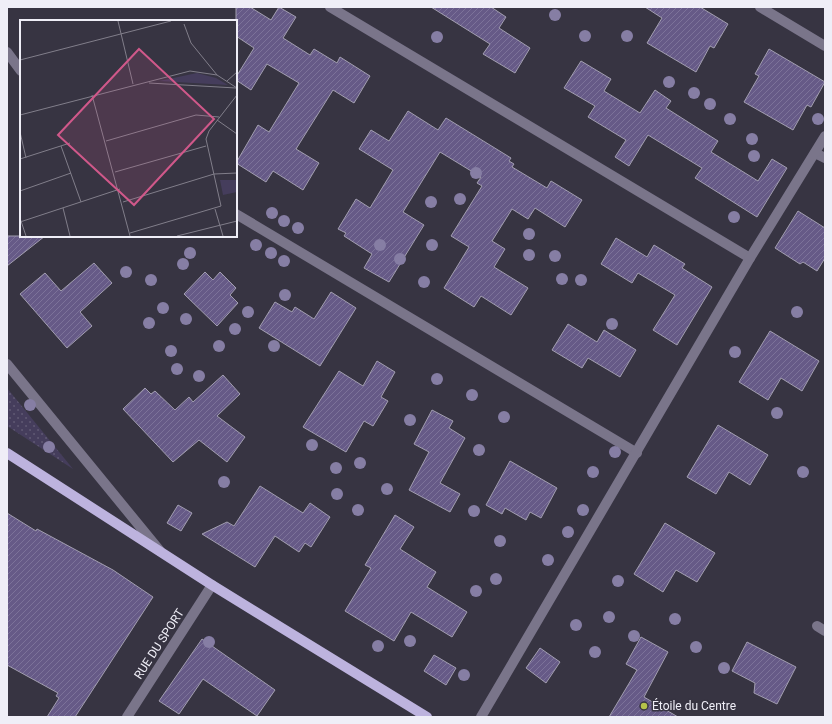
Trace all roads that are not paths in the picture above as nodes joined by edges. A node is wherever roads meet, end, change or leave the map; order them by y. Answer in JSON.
{"nodes":[{"id":1,"x":330,"y":7,"type":"edge"},
{"id":2,"x":760,"y":7,"type":"edge"},
{"id":3,"x":825,"y":46,"type":"edge"},
{"id":4,"x":7,"y":52,"type":"edge"},
{"id":5,"x":20,"y":69,"type":"edge"},
{"id":6,"x":825,"y":136,"type":"edge"},
{"id":7,"x":815,"y":153,"type":"junction"},
{"id":8,"x":825,"y":158,"type":"edge"},
{"id":9,"x":237,"y":215,"type":"edge"},
{"id":10,"x":750,"y":258,"type":"junction"},
{"id":11,"x":7,"y":364,"type":"edge"},
{"id":12,"x":7,"y":453,"type":"edge"},
{"id":13,"x":637,"y":453,"type":"junction"},
{"id":14,"x":163,"y":554,"type":"junction"},
{"id":15,"x":212,"y":585,"type":"junction"},
{"id":16,"x":127,"y":717,"type":"edge"},
{"id":17,"x":427,"y":717,"type":"edge"},
{"id":18,"x":481,"y":717,"type":"edge"}],
"edges":[{"from":1,"to":10,"type":"street"},
{"from":2,"to":3,"type":"street"},
{"from":4,"to":5,"type":"street"},
{"from":6,"to":7,"type":"street"},
{"from":7,"to":8,"type":"street"},
{"from":7,"to":10,"type":"street"},
{"from":9,"to":13,"type":"street"},
{"from":10,"to":13,"type":"street"},
{"from":11,"to":14,"type":"street"},
{"from":12,"to":14,"type":"main road"},
{"from":13,"to":18,"type":"street"},
{"from":14,"to":15,"type":"main road"},
{"from":15,"to":16,"type":"street","name":"RUE DU SPORT"},
{"from":15,"to":17,"type":"main road"}]}
